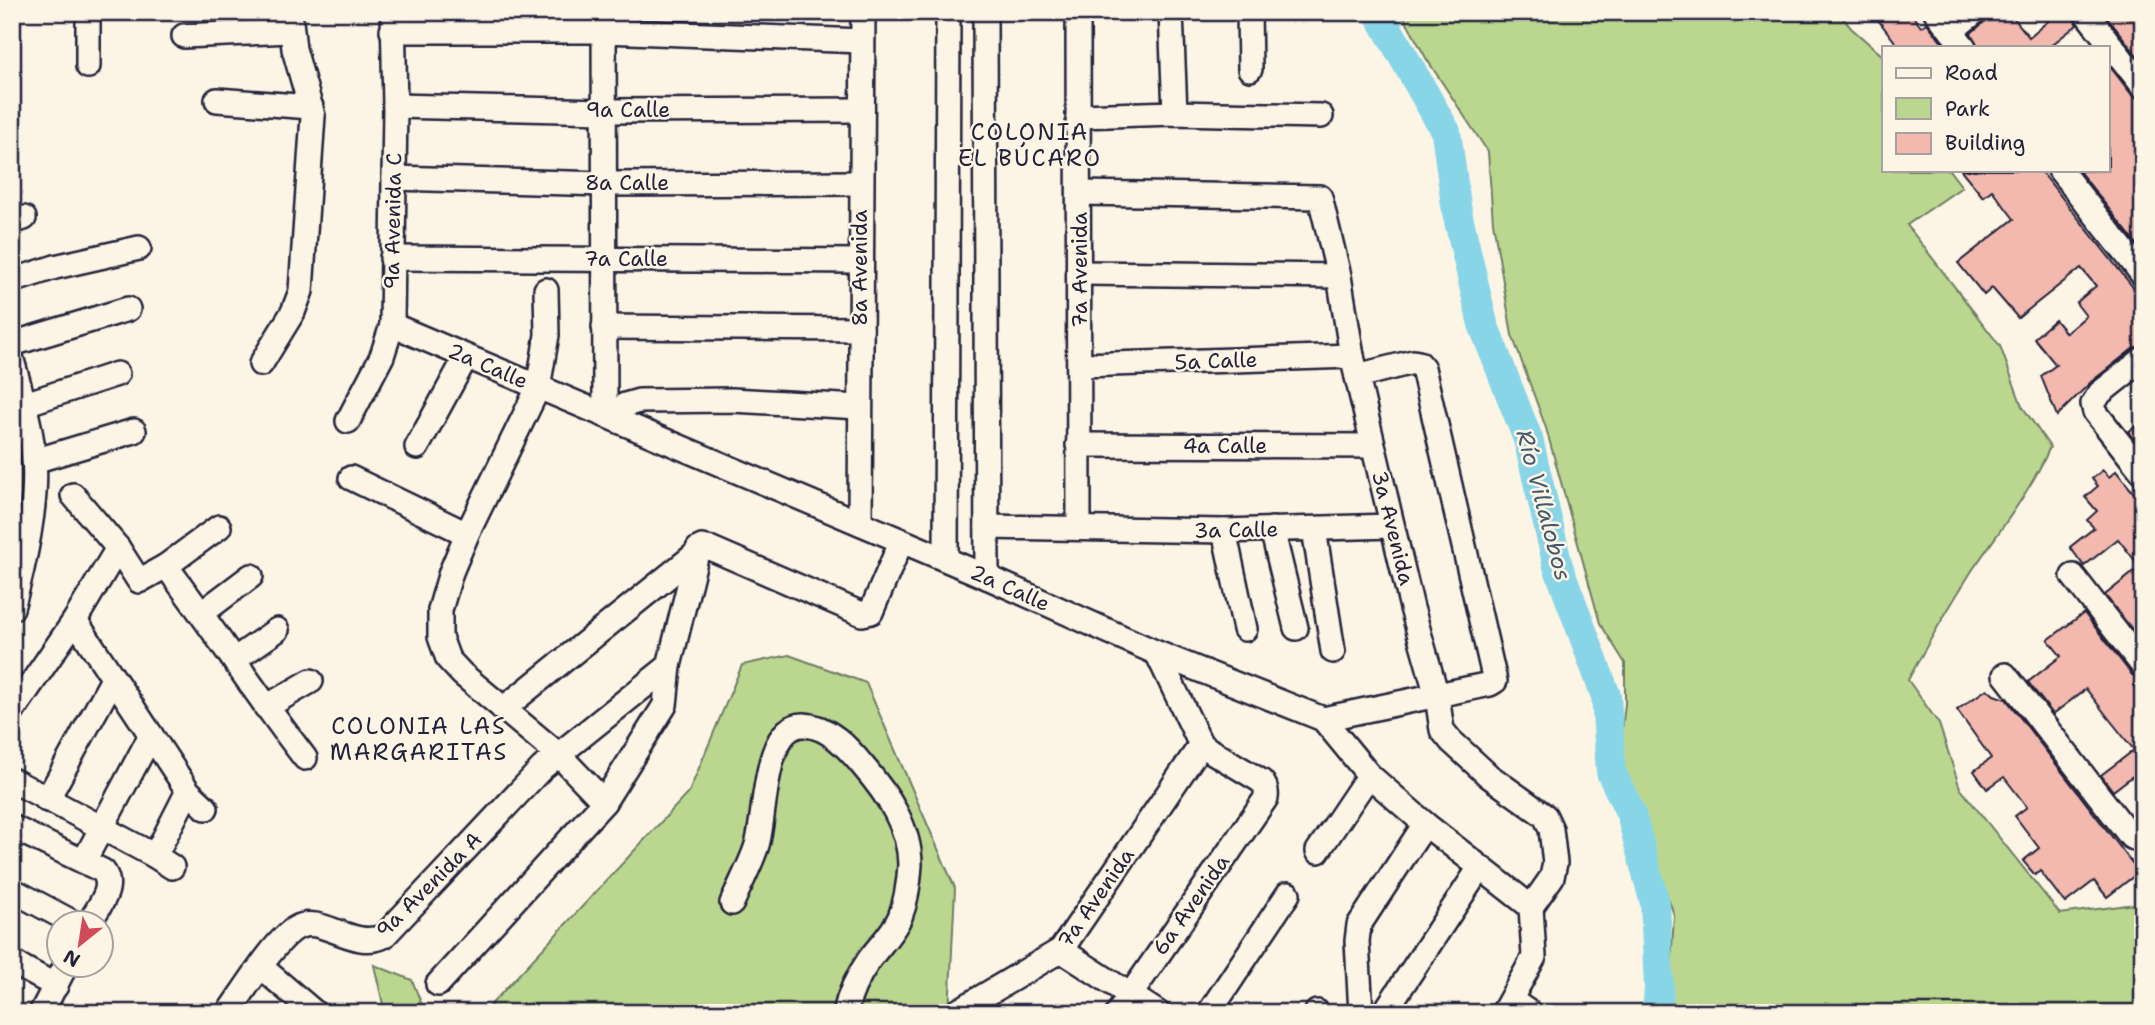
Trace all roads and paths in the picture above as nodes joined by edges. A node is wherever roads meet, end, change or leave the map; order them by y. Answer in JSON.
{"nodes":[{"id":1,"x":88,"y":12,"type":"edge"},
{"id":2,"x":863,"y":12,"type":"edge"},
{"id":3,"x":948,"y":12,"type":"edge"},
{"id":4,"x":985,"y":12,"type":"edge"},
{"id":5,"x":1078,"y":12,"type":"edge"},
{"id":6,"x":1171,"y":12,"type":"edge"},
{"id":7,"x":1249,"y":12,"type":"edge"},
{"id":8,"x":1936,"y":12,"type":"edge"},
{"id":9,"x":1975,"y":12,"type":"edge"},
{"id":10,"x":2085,"y":12,"type":"edge"},
{"id":11,"x":290,"y":22,"type":"edge"},
{"id":12,"x":393,"y":22,"type":"edge"},
{"id":13,"x":604,"y":22,"type":"edge"},
{"id":14,"x":184,"y":36,"type":"dead end"},
{"id":15,"x":1957,"y":39,"type":"edge"},
{"id":16,"x":862,"y":41,"type":"junction"},
{"id":17,"x":88,"y":66,"type":"dead end"},
{"id":18,"x":1250,"y":69,"type":"dead end"},
{"id":19,"x":2143,"y":86,"type":"edge"},
{"id":20,"x":217,"y":100,"type":"dead end"},
{"id":21,"x":395,"y":106,"type":"junction"},
{"id":22,"x":311,"y":107,"type":"junction"},
{"id":23,"x":861,"y":110,"type":"junction"},
{"id":24,"x":604,"y":111,"type":"junction"},
{"id":25,"x":1175,"y":113,"type":"junction"},
{"id":26,"x":1078,"y":116,"type":"junction"},
{"id":27,"x":1321,"y":116,"type":"dead end"},
{"id":28,"x":2062,"y":172,"type":"edge"},
{"id":29,"x":394,"y":178,"type":"junction"},
{"id":30,"x":860,"y":183,"type":"junction"},
{"id":31,"x":604,"y":184,"type":"junction"},
{"id":32,"x":1079,"y":192,"type":"junction"},
{"id":33,"x":139,"y":248,"type":"dead end"},
{"id":34,"x":392,"y":258,"type":"junction"},
{"id":35,"x":604,"y":259,"type":"junction"},
{"id":36,"x":860,"y":261,"type":"junction"},
{"id":37,"x":1080,"y":273,"type":"junction"},
{"id":38,"x":2143,"y":275,"type":"edge"},
{"id":39,"x":1339,"y":276,"type":"junction"},
{"id":40,"x":12,"y":281,"type":"edge"},
{"id":41,"x":546,"y":290,"type":"dead end"},
{"id":42,"x":128,"y":309,"type":"dead end"},
{"id":43,"x":392,"y":325,"type":"junction"},
{"id":44,"x":604,"y":327,"type":"junction"},
{"id":45,"x":861,"y":329,"type":"junction"},
{"id":46,"x":12,"y":344,"type":"edge"},
{"id":47,"x":466,"y":357,"type":"junction"},
{"id":48,"x":2143,"y":359,"type":"edge"},
{"id":49,"x":12,"y":360,"type":"edge"},
{"id":50,"x":261,"y":364,"type":"dead end"},
{"id":51,"x":1081,"y":365,"type":"junction"},
{"id":52,"x":1354,"y":366,"type":"junction"},
{"id":53,"x":117,"y":374,"type":"dead end"},
{"id":54,"x":538,"y":388,"type":"junction"},
{"id":55,"x":25,"y":404,"type":"junction"},
{"id":56,"x":860,"y":407,"type":"junction"},
{"id":57,"x":609,"y":416,"type":"junction"},
{"id":58,"x":348,"y":421,"type":"dead end"},
{"id":59,"x":134,"y":431,"type":"dead end"},
{"id":60,"x":1078,"y":445,"type":"junction"},
{"id":61,"x":1373,"y":446,"type":"junction"},
{"id":62,"x":417,"y":447,"type":"dead end"},
{"id":63,"x":34,"y":461,"type":"junction"},
{"id":64,"x":2143,"y":473,"type":"edge"},
{"id":65,"x":351,"y":478,"type":"dead end"},
{"id":66,"x":73,"y":495,"type":"dead end"},
{"id":67,"x":860,"y":523,"type":"junction"},
{"id":68,"x":1392,"y":526,"type":"junction"},
{"id":69,"x":219,"y":527,"type":"dead end"},
{"id":70,"x":987,"y":527,"type":"junction"},
{"id":71,"x":1079,"y":528,"type":"junction"},
{"id":72,"x":1272,"y":529,"type":"junction"},
{"id":73,"x":1314,"y":529,"type":"junction"},
{"id":74,"x":1224,"y":531,"type":"junction"},
{"id":75,"x":467,"y":534,"type":"junction"},
{"id":76,"x":901,"y":542,"type":"junction"},
{"id":77,"x":118,"y":548,"type":"junction"},
{"id":78,"x":697,"y":553,"type":"junction"},
{"id":79,"x":946,"y":559,"type":"junction"},
{"id":80,"x":166,"y":566,"type":"junction"},
{"id":81,"x":251,"y":576,"type":"dead end"},
{"id":82,"x":2073,"y":576,"type":"dead end"},
{"id":83,"x":987,"y":577,"type":"junction"},
{"id":84,"x":12,"y":608,"type":"edge"},
{"id":85,"x":202,"y":613,"type":"junction"},
{"id":86,"x":75,"y":620,"type":"junction"},
{"id":87,"x":1296,"y":628,"type":"dead end"},
{"id":88,"x":1245,"y":629,"type":"dead end"},
{"id":89,"x":277,"y":630,"type":"dead end"},
{"id":90,"x":1333,"y":651,"type":"dead end"},
{"id":91,"x":1157,"y":653,"type":"junction"},
{"id":92,"x":234,"y":660,"type":"junction"},
{"id":93,"x":669,"y":666,"type":"junction"},
{"id":94,"x":2143,"y":666,"type":"edge"},
{"id":95,"x":2005,"y":675,"type":"dead end"},
{"id":96,"x":113,"y":679,"type":"junction"},
{"id":97,"x":311,"y":681,"type":"dead end"},
{"id":98,"x":1437,"y":696,"type":"junction"},
{"id":99,"x":266,"y":707,"type":"junction"},
{"id":100,"x":503,"y":709,"type":"junction"},
{"id":101,"x":12,"y":712,"type":"edge"},
{"id":102,"x":1323,"y":719,"type":"junction"},
{"id":103,"x":151,"y":735,"type":"junction"},
{"id":104,"x":1201,"y":745,"type":"junction"},
{"id":105,"x":560,"y":756,"type":"junction"},
{"id":106,"x":305,"y":758,"type":"dead end"},
{"id":107,"x":1369,"y":775,"type":"junction"},
{"id":108,"x":12,"y":780,"type":"edge"},
{"id":109,"x":188,"y":790,"type":"junction"},
{"id":110,"x":47,"y":800,"type":"junction"},
{"id":111,"x":604,"y":802,"type":"junction"},
{"id":112,"x":206,"y":808,"type":"dead end"},
{"id":113,"x":1425,"y":824,"type":"junction"},
{"id":114,"x":12,"y":827,"type":"edge"},
{"id":115,"x":102,"y":829,"type":"junction"},
{"id":116,"x":2137,"y":834,"type":"edge"},
{"id":117,"x":1318,"y":851,"type":"dead end"},
{"id":118,"x":84,"y":861,"type":"junction"},
{"id":119,"x":1479,"y":869,"type":"junction"},
{"id":120,"x":12,"y":891,"type":"edge"},
{"id":121,"x":1288,"y":894,"type":"dead end"},
{"id":122,"x":732,"y":903,"type":"dead end"},
{"id":123,"x":1531,"y":907,"type":"junction"},
{"id":124,"x":47,"y":909,"type":"edge"},
{"id":125,"x":97,"y":909,"type":"edge"},
{"id":126,"x":1061,"y":950,"type":"junction"},
{"id":127,"x":12,"y":962,"type":"edge"},
{"id":128,"x":261,"y":967,"type":"junction"},
{"id":129,"x":46,"y":972,"type":"edge"},
{"id":130,"x":59,"y":979,"type":"edge"},
{"id":131,"x":438,"y":984,"type":"dead end"},
{"id":132,"x":1124,"y":1003,"type":"edge"},
{"id":133,"x":1515,"y":1009,"type":"edge"},
{"id":134,"x":41,"y":1013,"type":"edge"},
{"id":135,"x":228,"y":1013,"type":"edge"},
{"id":136,"x":315,"y":1013,"type":"edge"},
{"id":137,"x":845,"y":1013,"type":"edge"},
{"id":138,"x":955,"y":1013,"type":"edge"},
{"id":139,"x":1158,"y":1013,"type":"edge"},
{"id":140,"x":1209,"y":1013,"type":"edge"},
{"id":141,"x":1361,"y":1013,"type":"edge"},
{"id":142,"x":1384,"y":1013,"type":"edge"}],
"edges":[{"from":1,"to":17,"type":"street"},
{"from":2,"to":16,"type":"street","name":"8a Avenida"},
{"from":3,"to":79,"type":"street"},
{"from":4,"to":70,"type":"street"},
{"from":5,"to":26,"type":"street","name":"7a Avenida"},
{"from":6,"to":25,"type":"street"},
{"from":7,"to":18,"type":"street"},
{"from":8,"to":15,"type":"street"},
{"from":9,"to":15,"type":"street"},
{"from":10,"to":19,"type":"street"},
{"from":11,"to":14,"type":"street"},
{"from":11,"to":22,"type":"street"},
{"from":12,"to":13,"type":"street"},
{"from":12,"to":21,"type":"street","name":"9a Avenida C"},
{"from":13,"to":16,"type":"street"},
{"from":13,"to":24,"type":"street"},
{"from":16,"to":23,"type":"street","name":"8a Avenida"},
{"from":20,"to":22,"type":"street"},
{"from":21,"to":24,"type":"street","name":"9a Calle"},
{"from":21,"to":29,"type":"street","name":"9a Avenida C"},
{"from":22,"to":50,"type":"street"},
{"from":23,"to":24,"type":"street","name":"9a Calle"},
{"from":23,"to":30,"type":"street","name":"8a Avenida"},
{"from":24,"to":31,"type":"street"},
{"from":25,"to":26,"type":"street"},
{"from":25,"to":27,"type":"street"},
{"from":26,"to":32,"type":"street","name":"7a Avenida"},
{"from":28,"to":38,"type":"street"},
{"from":29,"to":31,"type":"street","name":"8a Calle"},
{"from":29,"to":34,"type":"street","name":"9a Avenida C"},
{"from":30,"to":31,"type":"street","name":"8a Calle"},
{"from":30,"to":36,"type":"street","name":"8a Avenida"},
{"from":31,"to":35,"type":"street"},
{"from":32,"to":37,"type":"street","name":"7a Avenida"},
{"from":32,"to":39,"type":"street","name":"3a Avenida"},
{"from":33,"to":40,"type":"street"},
{"from":34,"to":35,"type":"street","name":"7a Calle"},
{"from":34,"to":43,"type":"street","name":"9a Avenida C"},
{"from":35,"to":36,"type":"street","name":"7a Calle"},
{"from":35,"to":44,"type":"street"},
{"from":36,"to":45,"type":"street","name":"8a Avenida"},
{"from":37,"to":39,"type":"street"},
{"from":37,"to":51,"type":"street","name":"7a Avenida"},
{"from":39,"to":52,"type":"street","name":"3a Avenida"},
{"from":41,"to":54,"type":"street"},
{"from":42,"to":46,"type":"street"},
{"from":43,"to":47,"type":"street","name":"2a Calle"},
{"from":43,"to":58,"type":"street","name":"9a Avenida C"},
{"from":44,"to":45,"type":"street"},
{"from":44,"to":57,"type":"street"},
{"from":45,"to":56,"type":"street","name":"8a Avenida"},
{"from":47,"to":54,"type":"street","name":"2a Calle"},
{"from":47,"to":62,"type":"street"},
{"from":48,"to":64,"type":"street"},
{"from":49,"to":55,"type":"street"},
{"from":51,"to":52,"type":"street","name":"5a Calle"},
{"from":51,"to":60,"type":"street","name":"7a Avenida"},
{"from":52,"to":61,"type":"street","name":"3a Avenida"},
{"from":52,"to":98,"type":"street","name":"5a Calle"},
{"from":53,"to":55,"type":"street"},
{"from":54,"to":57,"type":"street","name":"2a Calle"},
{"from":54,"to":75,"type":"street"},
{"from":55,"to":63,"type":"street"},
{"from":56,"to":57,"type":"street"},
{"from":56,"to":67,"type":"street","name":"8a Avenida"},
{"from":57,"to":67,"type":"street","name":"2a Calle"},
{"from":59,"to":63,"type":"street"},
{"from":60,"to":61,"type":"street","name":"4a Calle"},
{"from":60,"to":71,"type":"street","name":"7a Avenida"},
{"from":61,"to":68,"type":"street","name":"3a Avenida"},
{"from":63,"to":84,"type":"street"},
{"from":65,"to":75,"type":"street"},
{"from":66,"to":77,"type":"street"},
{"from":67,"to":76,"type":"street","name":"2a Calle"},
{"from":68,"to":73,"type":"street","name":"3a Calle"},
{"from":68,"to":98,"type":"street","name":"3a Avenida"},
{"from":69,"to":80,"type":"street"},
{"from":70,"to":71,"type":"street","name":"3a Calle"},
{"from":70,"to":83,"type":"street"},
{"from":71,"to":74,"type":"street","name":"3a Calle"},
{"from":72,"to":73,"type":"street","name":"3a Calle"},
{"from":72,"to":74,"type":"street","name":"3a Calle"},
{"from":72,"to":87,"type":"street"},
{"from":73,"to":90,"type":"street"},
{"from":74,"to":88,"type":"street"},
{"from":75,"to":100,"type":"street"},
{"from":76,"to":78,"type":"street"},
{"from":76,"to":79,"type":"street","name":"2a Calle"},
{"from":77,"to":80,"type":"street"},
{"from":77,"to":86,"type":"street"},
{"from":78,"to":93,"type":"street"},
{"from":78,"to":100,"type":"street"},
{"from":79,"to":83,"type":"street","name":"2a Calle"},
{"from":80,"to":85,"type":"street"},
{"from":81,"to":85,"type":"street"},
{"from":82,"to":94,"type":"street"},
{"from":83,"to":91,"type":"street","name":"2a Calle"},
{"from":85,"to":92,"type":"street"},
{"from":86,"to":96,"type":"street"},
{"from":86,"to":101,"type":"street"},
{"from":89,"to":92,"type":"street"},
{"from":91,"to":102,"type":"street","name":"2a Calle"},
{"from":91,"to":104,"type":"street"},
{"from":92,"to":99,"type":"street"},
{"from":93,"to":105,"type":"street"},
{"from":93,"to":111,"type":"street"},
{"from":95,"to":116,"type":"street"},
{"from":96,"to":103,"type":"street"},
{"from":96,"to":110,"type":"street"},
{"from":97,"to":99,"type":"street"},
{"from":98,"to":102,"type":"street","name":"5a Calle"},
{"from":98,"to":123,"type":"street","name":"3a Avenida"},
{"from":99,"to":106,"type":"street"},
{"from":100,"to":105,"type":"street"},
{"from":102,"to":107,"type":"street","name":"2a Calle"},
{"from":103,"to":109,"type":"street"},
{"from":103,"to":115,"type":"street"},
{"from":104,"to":126,"type":"street","name":"7a Avenida"},
{"from":104,"to":132,"type":"street","name":"6a Avenida"},
{"from":105,"to":111,"type":"street"},
{"from":105,"to":128,"type":"street","name":"9a Avenida A"},
{"from":107,"to":113,"type":"street","name":"2a Calle"},
{"from":107,"to":117,"type":"street"},
{"from":108,"to":110,"type":"street"},
{"from":109,"to":112,"type":"street"},
{"from":109,"to":115,"type":"street"},
{"from":110,"to":115,"type":"street"},
{"from":111,"to":131,"type":"street"},
{"from":113,"to":119,"type":"street","name":"2a Calle"},
{"from":113,"to":141,"type":"street"},
{"from":114,"to":118,"type":"street"},
{"from":115,"to":118,"type":"street"},
{"from":118,"to":125,"type":"street"},
{"from":119,"to":123,"type":"street","name":"2a Calle"},
{"from":119,"to":142,"type":"street"},
{"from":120,"to":124,"type":"street"},
{"from":121,"to":140,"type":"street"},
{"from":122,"to":137,"type":"street"},
{"from":123,"to":133,"type":"street"},
{"from":126,"to":132,"type":"street"},
{"from":126,"to":138,"type":"street","name":"7a Avenida"},
{"from":127,"to":129,"type":"street"},
{"from":128,"to":135,"type":"street","name":"9a Avenida A"},
{"from":128,"to":136,"type":"street"},
{"from":130,"to":134,"type":"street"},
{"from":132,"to":139,"type":"street"}]}
